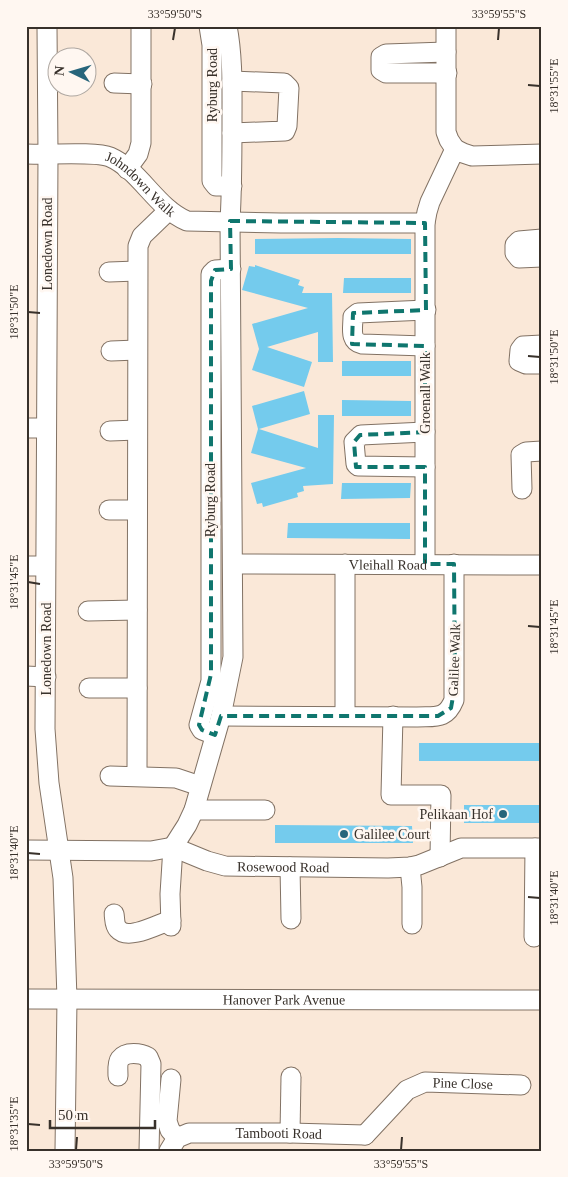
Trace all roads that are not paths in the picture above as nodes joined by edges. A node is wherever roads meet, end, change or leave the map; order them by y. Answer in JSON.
{"nodes":[{"id":1,"x":47,"y":26,"type":"edge"},
{"id":2,"x":141,"y":26,"type":"edge"},
{"id":3,"x":209,"y":26,"type":"edge"},
{"id":4,"x":227,"y":26,"type":"edge"},
{"id":5,"x":446,"y":26,"type":"edge"},
{"id":6,"x":446,"y":52,"type":"junction"},
{"id":7,"x":447,"y":73,"type":"junction"},
{"id":8,"x":232,"y":81,"type":"junction"},
{"id":9,"x":114,"y":84,"type":"dead end"},
{"id":10,"x":142,"y":84,"type":"junction"},
{"id":11,"x":232,"y":133,"type":"junction"},
{"id":12,"x":455,"y":149,"type":"junction"},
{"id":13,"x":26,"y":154,"type":"edge"},
{"id":14,"x":542,"y":154,"type":"edge"},
{"id":15,"x":48,"y":155,"type":"junction"},
{"id":16,"x":127,"y":169,"type":"junction"},
{"id":17,"x":232,"y":186,"type":"junction"},
{"id":18,"x":169,"y":210,"type":"junction"},
{"id":19,"x":230,"y":221,"type":"junction"},
{"id":20,"x":425,"y":223,"type":"junction"},
{"id":21,"x":542,"y":239,"type":"edge"},
{"id":22,"x":542,"y":257,"type":"edge"},
{"id":23,"x":231,"y":269,"type":"junction"},
{"id":24,"x":137,"y":271,"type":"junction"},
{"id":25,"x":109,"y":272,"type":"dead end"},
{"id":26,"x":426,"y":310,"type":"junction"},
{"id":27,"x":542,"y":345,"type":"edge"},
{"id":28,"x":425,"y":346,"type":"junction"},
{"id":29,"x":137,"y":350,"type":"junction"},
{"id":30,"x":111,"y":351,"type":"dead end"},
{"id":31,"x":542,"y":364,"type":"edge"},
{"id":32,"x":26,"y":428,"type":"edge"},
{"id":33,"x":46,"y":428,"type":"junction"},
{"id":34,"x":137,"y":430,"type":"junction"},
{"id":35,"x":110,"y":431,"type":"dead end"},
{"id":36,"x":425,"y":432,"type":"junction"},
{"id":37,"x":542,"y":451,"type":"edge"},
{"id":38,"x":425,"y":467,"type":"junction"},
{"id":39,"x":522,"y":489,"type":"dead end"},
{"id":40,"x":109,"y":510,"type":"dead end"},
{"id":41,"x":137,"y":510,"type":"junction"},
{"id":42,"x":233,"y":564,"type":"junction"},
{"id":43,"x":345,"y":564,"type":"junction"},
{"id":44,"x":425,"y":564,"type":"junction"},
{"id":45,"x":454,"y":564,"type":"junction"},
{"id":46,"x":542,"y":564,"type":"edge"},
{"id":47,"x":26,"y":566,"type":"edge"},
{"id":48,"x":45,"y":566,"type":"junction"},
{"id":49,"x":137,"y":610,"type":"junction"},
{"id":50,"x":88,"y":611,"type":"dead end"},
{"id":51,"x":26,"y":676,"type":"edge"},
{"id":52,"x":46,"y":677,"type":"junction"},
{"id":53,"x":89,"y":688,"type":"dead end"},
{"id":54,"x":137,"y":688,"type":"junction"},
{"id":55,"x":221,"y":716,"type":"junction"},
{"id":56,"x":345,"y":716,"type":"junction"},
{"id":57,"x":393,"y":716,"type":"junction"},
{"id":58,"x":215,"y":735,"type":"junction"},
{"id":59,"x":110,"y":776,"type":"dead end"},
{"id":60,"x":137,"y":776,"type":"junction"},
{"id":61,"x":200,"y":786,"type":"junction"},
{"id":62,"x":194,"y":810,"type":"junction"},
{"id":63,"x":264,"y":810,"type":"dead end"},
{"id":64,"x":173,"y":848,"type":"junction"},
{"id":65,"x":538,"y":848,"type":"edge"},
{"id":66,"x":26,"y":850,"type":"edge"},
{"id":67,"x":59,"y":850,"type":"junction"},
{"id":68,"x":440,"y":857,"type":"junction"},
{"id":69,"x":410,"y":867,"type":"junction"},
{"id":70,"x":290,"y":868,"type":"junction"},
{"id":71,"x":114,"y":914,"type":"dead end"},
{"id":72,"x":291,"y":919,"type":"dead end"},
{"id":73,"x":412,"y":924,"type":"dead end"},
{"id":74,"x":534,"y":937,"type":"dead end"},
{"id":75,"x":26,"y":999,"type":"edge"},
{"id":76,"x":67,"y":999,"type":"junction"},
{"id":77,"x":542,"y":1000,"type":"edge"},
{"id":78,"x":118,"y":1076,"type":"dead end"},
{"id":79,"x":291,"y":1077,"type":"dead end"},
{"id":80,"x":171,"y":1080,"type":"dead end"},
{"id":81,"x":521,"y":1085,"type":"dead end"},
{"id":82,"x":290,"y":1133,"type":"junction"},
{"id":83,"x":367,"y":1143,"type":"edge"},
{"id":84,"x":173,"y":1144,"type":"edge"},
{"id":85,"x":65,"y":1151,"type":"edge"},
{"id":86,"x":149,"y":1151,"type":"edge"}],
"edges":[{"from":1,"to":15,"type":"street","name":"Lonedown Road"},
{"from":2,"to":10,"type":"street"},
{"from":3,"to":17,"type":"street","name":"Ryburg Road"},
{"from":4,"to":8,"type":"street","name":"Ryburg Road"},
{"from":5,"to":6,"type":"street"},
{"from":6,"to":7,"type":"street"},
{"from":6,"to":7,"type":"street"},
{"from":7,"to":12,"type":"street"},
{"from":8,"to":11,"type":"street","name":"Ryburg Road"},
{"from":8,"to":11,"type":"street"},
{"from":9,"to":10,"type":"street"},
{"from":10,"to":16,"type":"street"},
{"from":11,"to":17,"type":"street","name":"Ryburg Road"},
{"from":12,"to":14,"type":"street"},
{"from":12,"to":20,"type":"street","name":"Groenall Walk"},
{"from":13,"to":15,"type":"street","name":"Johndown Walk"},
{"from":15,"to":16,"type":"street","name":"Johndown Walk"},
{"from":15,"to":33,"type":"street","name":"Lonedown Road"},
{"from":16,"to":18,"type":"street","name":"Johndown Walk"},
{"from":17,"to":19,"type":"street","name":"Ryburg Road"},
{"from":18,"to":19,"type":"street","name":"Johndown Walk"},
{"from":18,"to":24,"type":"street"},
{"from":19,"to":20,"type":"street"},
{"from":19,"to":23,"type":"street","name":"Ryburg Road"},
{"from":20,"to":26,"type":"street","name":"Groenall Walk"},
{"from":21,"to":22,"type":"street"},
{"from":23,"to":42,"type":"street","name":"Ryburg Road"},
{"from":23,"to":58,"type":"street","name":"Ryburg Road"},
{"from":24,"to":25,"type":"street"},
{"from":24,"to":29,"type":"street"},
{"from":26,"to":28,"type":"street","name":"Groenall Walk"},
{"from":26,"to":28,"type":"street"},
{"from":27,"to":31,"type":"street"},
{"from":28,"to":36,"type":"street","name":"Groenall Walk"},
{"from":29,"to":30,"type":"street"},
{"from":29,"to":34,"type":"street"},
{"from":32,"to":33,"type":"street"},
{"from":33,"to":48,"type":"street","name":"Lonedown Road"},
{"from":34,"to":35,"type":"street"},
{"from":34,"to":41,"type":"street"},
{"from":36,"to":38,"type":"street","name":"Groenall Walk"},
{"from":36,"to":38,"type":"street"},
{"from":37,"to":39,"type":"street"},
{"from":38,"to":44,"type":"street","name":"Groenall Walk"},
{"from":40,"to":41,"type":"street"},
{"from":41,"to":49,"type":"street"},
{"from":42,"to":43,"type":"street","name":"Vleihall Road"},
{"from":42,"to":55,"type":"street","name":"Ryburg Road"},
{"from":43,"to":44,"type":"street","name":"Vleihall Road"},
{"from":43,"to":56,"type":"street"},
{"from":44,"to":45,"type":"street","name":"Vleihall Road"},
{"from":45,"to":46,"type":"street","name":"Vleihall Road"},
{"from":45,"to":57,"type":"street","name":"Galilee Walk"},
{"from":47,"to":48,"type":"street"},
{"from":48,"to":52,"type":"street","name":"Lonedown Road"},
{"from":49,"to":50,"type":"street"},
{"from":49,"to":54,"type":"street"},
{"from":51,"to":52,"type":"street"},
{"from":52,"to":67,"type":"street","name":"Lonedown Road"},
{"from":53,"to":54,"type":"street"},
{"from":54,"to":60,"type":"street"},
{"from":55,"to":56,"type":"street","name":"Galilee Walk"},
{"from":55,"to":58,"type":"street","name":"Ryburg Road"},
{"from":56,"to":57,"type":"street","name":"Galilee Walk"},
{"from":57,"to":68,"type":"street"},
{"from":58,"to":61,"type":"street","name":"Ryburg Road"},
{"from":59,"to":60,"type":"street"},
{"from":60,"to":61,"type":"street"},
{"from":61,"to":62,"type":"street","name":"Ryburg Road"},
{"from":62,"to":63,"type":"street"},
{"from":62,"to":64,"type":"street","name":"Ryburg Road"},
{"from":64,"to":67,"type":"street","name":"Rosewood Road"},
{"from":64,"to":70,"type":"street","name":"Rosewood Road"},
{"from":64,"to":71,"type":"street"},
{"from":65,"to":68,"type":"street","name":"Rosewood Road"},
{"from":65,"to":74,"type":"street"},
{"from":66,"to":67,"type":"street","name":"Rosewood Road"},
{"from":67,"to":76,"type":"street","name":"Lonedown Road"},
{"from":68,"to":69,"type":"street","name":"Rosewood Road"},
{"from":69,"to":70,"type":"street","name":"Rosewood Road"},
{"from":69,"to":73,"type":"street"},
{"from":70,"to":72,"type":"street"},
{"from":75,"to":76,"type":"street","name":"Hanover Park Avenue"},
{"from":76,"to":77,"type":"street","name":"Hanover Park Avenue"},
{"from":76,"to":85,"type":"street","name":"Lonedown Road"},
{"from":78,"to":86,"type":"street"},
{"from":79,"to":82,"type":"street"},
{"from":80,"to":84,"type":"street"},
{"from":81,"to":83,"type":"street","name":"Pine Close"},
{"from":82,"to":83,"type":"street","name":"Tambooti Road"},
{"from":82,"to":84,"type":"street","name":"Tambooti Road"}]}
